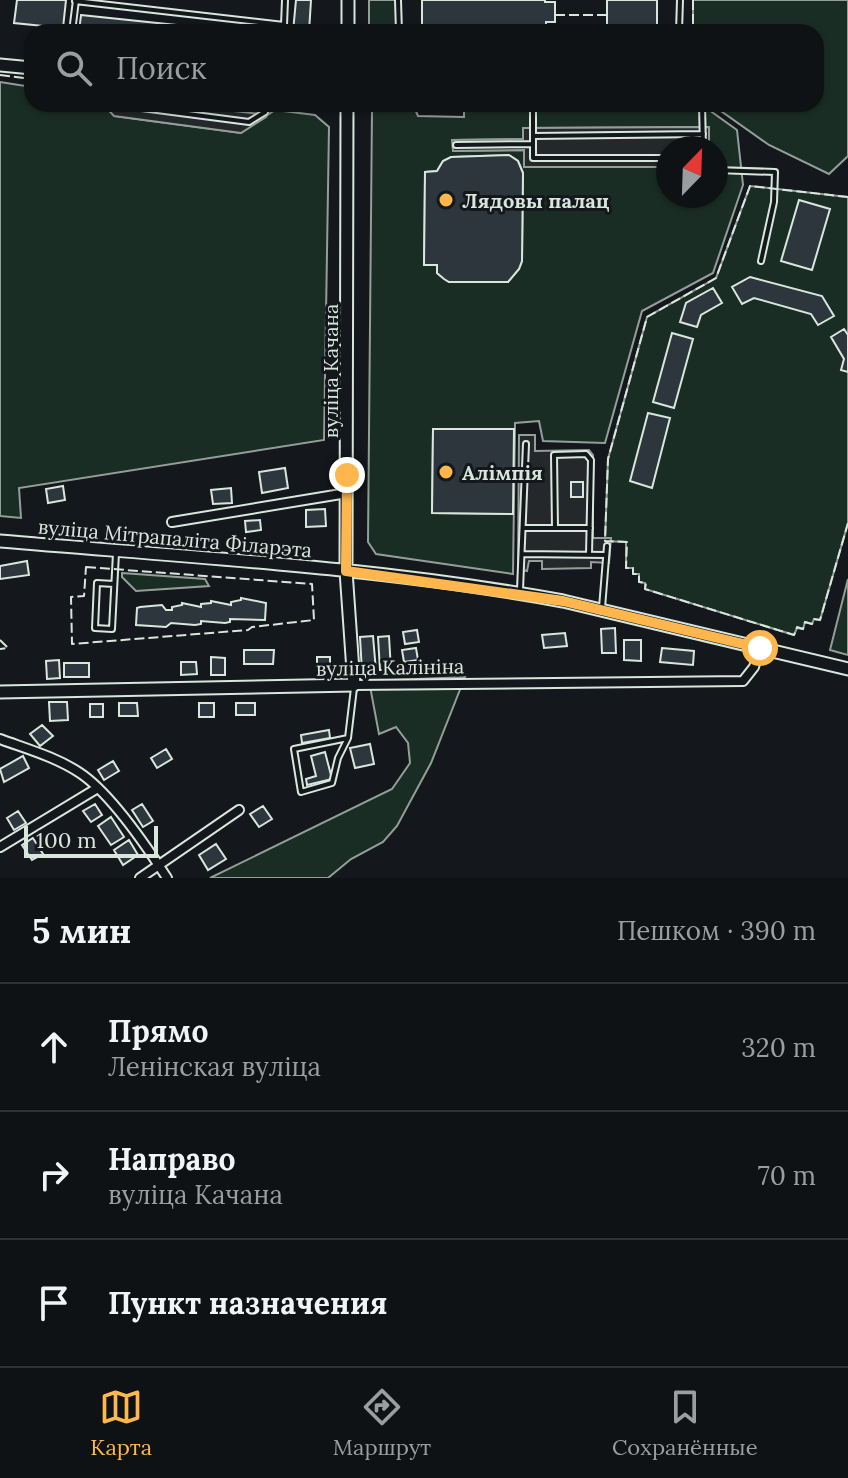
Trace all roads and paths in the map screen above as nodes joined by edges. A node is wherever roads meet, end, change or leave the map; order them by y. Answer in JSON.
{"nodes":[{"id":1,"x":75,"y":0,"type":"edge"},
{"id":2,"x":285,"y":0,"type":"edge"},
{"id":3,"x":348,"y":0,"type":"edge"},
{"id":4,"x":398,"y":0,"type":"edge"},
{"id":5,"x":680,"y":0,"type":"edge"},
{"id":6,"x":73,"y":24,"type":"edge"},
{"id":7,"x":276,"y":24,"type":"edge"},
{"id":8,"x":284,"y":24,"type":"edge"},
{"id":9,"x":348,"y":24,"type":"edge"},
{"id":10,"x":399,"y":24,"type":"edge"},
{"id":11,"x":679,"y":24,"type":"edge"},
{"id":12,"x":0,"y":65,"type":"edge"},
{"id":13,"x":24,"y":67,"type":"edge"},
{"id":14,"x":172,"y":112,"type":"edge"},
{"id":15,"x":265,"y":112,"type":"edge"},
{"id":16,"x":347,"y":112,"type":"edge"},
{"id":17,"x":533,"y":112,"type":"edge"},
{"id":18,"x":702,"y":112,"type":"edge"},
{"id":19,"x":703,"y":134,"type":"joint"},
{"id":20,"x":533,"y":136,"type":"junction"},
{"id":21,"x":533,"y":144,"type":"junction"},
{"id":22,"x":456,"y":145,"type":"dead end"},
{"id":23,"x":656,"y":158,"type":"edge"},
{"id":24,"x":728,"y":170,"type":"edge"},
{"id":25,"x":761,"y":261,"type":"dead end"},
{"id":26,"x":526,"y":444,"type":"dead end"},
{"id":27,"x":347,"y":493,"type":"junction"},
{"id":28,"x":172,"y":522,"type":"dead end"},
{"id":29,"x":523,"y":528,"type":"junction"},
{"id":30,"x":555,"y":528,"type":"junction"},
{"id":31,"x":590,"y":528,"type":"junction"},
{"id":32,"x":0,"y":541,"type":"edge"},
{"id":33,"x":607,"y":546,"type":"dead end"},
{"id":34,"x":116,"y":551,"type":"junction"},
{"id":35,"x":522,"y":554,"type":"junction"},
{"id":36,"x":589,"y":555,"type":"junction"},
{"id":37,"x":606,"y":555,"type":"junction"},
{"id":38,"x":346,"y":571,"type":"junction"},
{"id":39,"x":114,"y":584,"type":"junction"},
{"id":40,"x":520,"y":593,"type":"junction"},
{"id":41,"x":602,"y":610,"type":"junction"},
{"id":42,"x":760,"y":648,"type":"junction"},
{"id":43,"x":848,"y":669,"type":"edge"},
{"id":44,"x":354,"y":685,"type":"junction"},
{"id":45,"x":0,"y":692,"type":"edge"},
{"id":46,"x":348,"y":738,"type":"junction"},
{"id":47,"x":0,"y":739,"type":"edge"},
{"id":48,"x":96,"y":789,"type":"junction"},
{"id":49,"x":239,"y":810,"type":"dead end"},
{"id":50,"x":0,"y":847,"type":"edge"},
{"id":51,"x":159,"y":865,"type":"junction"},
{"id":52,"x":140,"y":878,"type":"edge"},
{"id":53,"x":167,"y":878,"type":"edge"}],
"edges":[{"from":1,"to":6,"type":"lane"},
{"from":1,"to":7,"type":"lane"},
{"from":2,"to":8,"type":"lane"},
{"from":3,"to":9,"type":"main road"},
{"from":4,"to":10,"type":"lane"},
{"from":5,"to":11,"type":"lane"},
{"from":12,"to":13,"type":"main road"},
{"from":14,"to":15,"type":"lane"},
{"from":16,"to":27,"type":"main road","name":"вуліца Качана"},
{"from":17,"to":20,"type":"lane"},
{"from":18,"to":19,"type":"lane"},
{"from":19,"to":20,"type":"lane"},
{"from":20,"to":21,"type":"lane"},
{"from":21,"to":22,"type":"lane"},
{"from":21,"to":23,"type":"lane"},
{"from":24,"to":25,"type":"lane"},
{"from":26,"to":29,"type":"lane"},
{"from":27,"to":28,"type":"street"},
{"from":27,"to":38,"type":"main road","name":"вуліца Качана"},
{"from":29,"to":30,"type":"lane"},
{"from":29,"to":35,"type":"lane"},
{"from":30,"to":31,"type":"lane"},
{"from":30,"to":31,"type":"lane"},
{"from":31,"to":36,"type":"lane"},
{"from":32,"to":34,"type":"main road","name":"вуліца Мітрапаліта Філарэта"},
{"from":33,"to":37,"type":"lane"},
{"from":34,"to":38,"type":"main road","name":"вуліца Мітрапаліта Філарэта"},
{"from":34,"to":39,"type":"lane"},
{"from":35,"to":36,"type":"lane"},
{"from":35,"to":40,"type":"lane"},
{"from":36,"to":37,"type":"lane"},
{"from":37,"to":41,"type":"lane"},
{"from":38,"to":40,"type":"main road","name":"вуліца Мітрапаліта Філарэта"},
{"from":38,"to":44,"type":"main road","name":"вуліца Качана"},
{"from":39,"to":39,"type":"lane"},
{"from":40,"to":41,"type":"main road","name":"вуліца Мітрапаліта Філарэта"},
{"from":41,"to":42,"type":"main road","name":"вуліца Мітрапаліта Філарэта"},
{"from":42,"to":43,"type":"main road","name":"вуліца Мітрапаліта Філарэта"},
{"from":42,"to":44,"type":"street","name":"вуліца Калініна"},
{"from":44,"to":45,"type":"main road","name":"вуліца Калініна"},
{"from":44,"to":46,"type":"lane"},
{"from":46,"to":46,"type":"lane"},
{"from":47,"to":48,"type":"street"},
{"from":48,"to":50,"type":"street"},
{"from":48,"to":51,"type":"street"},
{"from":49,"to":51,"type":"street"},
{"from":51,"to":52,"type":"street"},
{"from":51,"to":53,"type":"street"}]}
